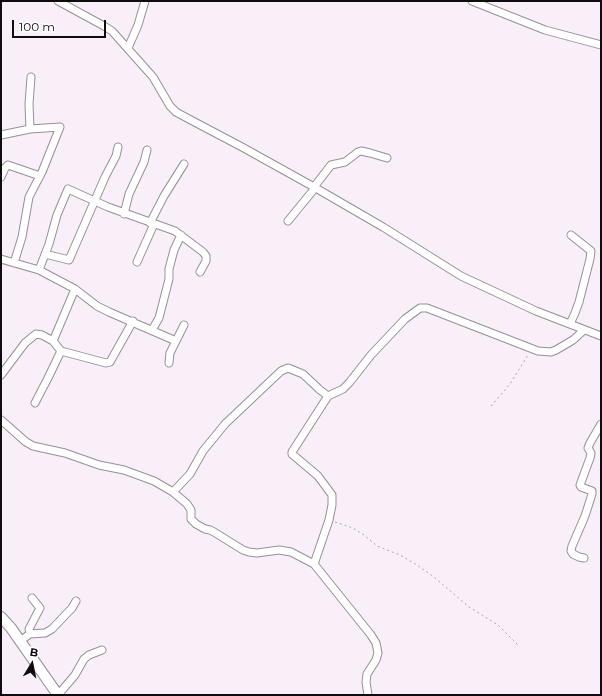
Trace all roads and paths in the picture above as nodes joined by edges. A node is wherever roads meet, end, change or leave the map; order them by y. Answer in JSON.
{"nodes":[{"id":1,"x":58,"y":1,"type":"edge"},
{"id":2,"x":145,"y":1,"type":"edge"},
{"id":3,"x":472,"y":1,"type":"edge"},
{"id":4,"x":601,"y":46,"type":"edge"},
{"id":5,"x":128,"y":48,"type":"junction"},
{"id":6,"x":31,"y":77,"type":"dead end"},
{"id":7,"x":30,"y":129,"type":"junction"},
{"id":8,"x":1,"y":135,"type":"edge"},
{"id":9,"x":118,"y":147,"type":"dead end"},
{"id":10,"x":147,"y":150,"type":"dead end"},
{"id":11,"x":387,"y":158,"type":"dead end"},
{"id":12,"x":184,"y":164,"type":"dead end"},
{"id":13,"x":40,"y":176,"type":"junction"},
{"id":14,"x":1,"y":177,"type":"edge"},
{"id":15,"x":314,"y":187,"type":"junction"},
{"id":16,"x":94,"y":201,"type":"junction"},
{"id":17,"x":124,"y":214,"type":"junction"},
{"id":18,"x":288,"y":221,"type":"dead end"},
{"id":19,"x":152,"y":224,"type":"junction"},
{"id":20,"x":181,"y":234,"type":"junction"},
{"id":21,"x":571,"y":235,"type":"dead end"},
{"id":22,"x":45,"y":254,"type":"junction"},
{"id":23,"x":1,"y":260,"type":"edge"},
{"id":24,"x":14,"y":262,"type":"junction"},
{"id":25,"x":137,"y":262,"type":"dead end"},
{"id":26,"x":39,"y":270,"type":"junction"},
{"id":27,"x":200,"y":272,"type":"dead end"},
{"id":28,"x":75,"y":289,"type":"junction"},
{"id":29,"x":133,"y":321,"type":"junction"},
{"id":30,"x":570,"y":324,"type":"junction"},
{"id":31,"x":184,"y":325,"type":"dead end"},
{"id":32,"x":152,"y":330,"type":"junction"},
{"id":33,"x":584,"y":330,"type":"junction"},
{"id":34,"x":601,"y":336,"type":"edge"},
{"id":35,"x":176,"y":341,"type":"junction"},
{"id":36,"x":53,"y":342,"type":"junction"},
{"id":37,"x":532,"y":350,"type":"junction"},
{"id":38,"x":60,"y":351,"type":"junction"},
{"id":39,"x":169,"y":363,"type":"dead end"},
{"id":40,"x":1,"y":375,"type":"edge"},
{"id":41,"x":328,"y":396,"type":"junction"},
{"id":42,"x":35,"y":403,"type":"dead end"},
{"id":43,"x":491,"y":406,"type":"dead end"},
{"id":44,"x":1,"y":420,"type":"edge"},
{"id":45,"x":601,"y":424,"type":"edge"},
{"id":46,"x":173,"y":492,"type":"junction"},
{"id":47,"x":329,"y":520,"type":"junction"},
{"id":48,"x":584,"y":558,"type":"dead end"},
{"id":49,"x":314,"y":564,"type":"junction"},
{"id":50,"x":32,"y":598,"type":"dead end"},
{"id":51,"x":76,"y":601,"type":"dead end"},
{"id":52,"x":1,"y":617,"type":"edge"},
{"id":53,"x":30,"y":634,"type":"junction"},
{"id":54,"x":20,"y":641,"type":"junction"},
{"id":55,"x":518,"y":645,"type":"dead end"},
{"id":56,"x":102,"y":650,"type":"dead end"},
{"id":57,"x":58,"y":695,"type":"edge"},
{"id":58,"x":368,"y":695,"type":"edge"}],
"edges":[{"from":1,"to":5,"type":"street"},
{"from":2,"to":5,"type":"street"},
{"from":3,"to":4,"type":"street"},
{"from":5,"to":15,"type":"street"},
{"from":6,"to":7,"type":"street"},
{"from":7,"to":8,"type":"street"},
{"from":7,"to":13,"type":"street"},
{"from":9,"to":16,"type":"street"},
{"from":10,"to":17,"type":"street"},
{"from":11,"to":15,"type":"street"},
{"from":12,"to":19,"type":"street"},
{"from":13,"to":14,"type":"street"},
{"from":13,"to":24,"type":"street"},
{"from":15,"to":18,"type":"street"},
{"from":15,"to":30,"type":"street"},
{"from":16,"to":17,"type":"street"},
{"from":16,"to":22,"type":"street"},
{"from":16,"to":22,"type":"street"},
{"from":17,"to":19,"type":"street"},
{"from":19,"to":20,"type":"street"},
{"from":19,"to":25,"type":"street"},
{"from":20,"to":27,"type":"street"},
{"from":20,"to":32,"type":"street"},
{"from":21,"to":30,"type":"street"},
{"from":22,"to":26,"type":"street"},
{"from":23,"to":24,"type":"street"},
{"from":24,"to":26,"type":"street"},
{"from":26,"to":28,"type":"street"},
{"from":28,"to":29,"type":"street"},
{"from":28,"to":36,"type":"street"},
{"from":29,"to":32,"type":"street"},
{"from":29,"to":38,"type":"street"},
{"from":30,"to":33,"type":"street"},
{"from":31,"to":35,"type":"street"},
{"from":32,"to":35,"type":"street"},
{"from":33,"to":34,"type":"street"},
{"from":33,"to":37,"type":"street"},
{"from":35,"to":39,"type":"street"},
{"from":36,"to":38,"type":"street"},
{"from":36,"to":40,"type":"street"},
{"from":37,"to":41,"type":"street"},
{"from":37,"to":43,"type":"path"},
{"from":38,"to":42,"type":"street"},
{"from":41,"to":46,"type":"street"},
{"from":41,"to":47,"type":"street"},
{"from":44,"to":46,"type":"street"},
{"from":45,"to":48,"type":"street"},
{"from":46,"to":49,"type":"street"},
{"from":47,"to":49,"type":"street"},
{"from":47,"to":55,"type":"path"},
{"from":49,"to":58,"type":"street"},
{"from":50,"to":53,"type":"street"},
{"from":51,"to":53,"type":"street"},
{"from":52,"to":54,"type":"main road"},
{"from":53,"to":54,"type":"street"},
{"from":54,"to":57,"type":"main road"},
{"from":56,"to":57,"type":"street"}]}
